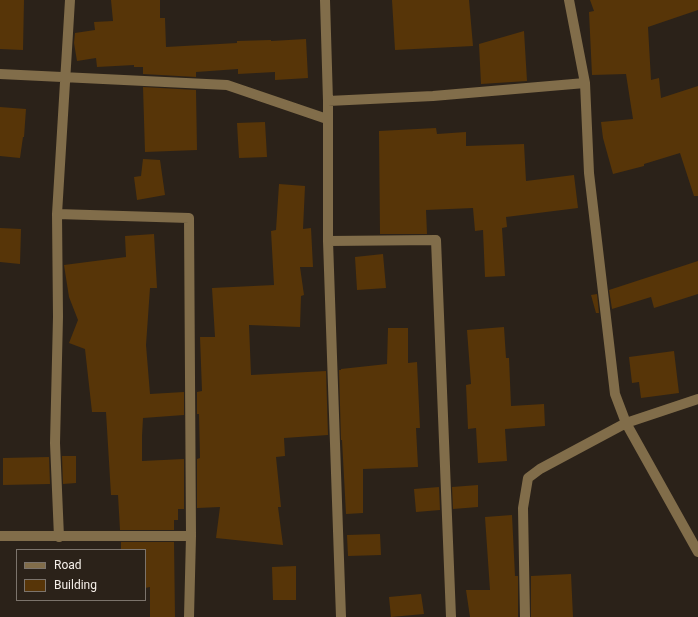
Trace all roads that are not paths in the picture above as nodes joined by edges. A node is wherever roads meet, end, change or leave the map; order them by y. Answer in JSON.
{"nodes":[{"id":1,"x":70,"y":0,"type":"edge"},
{"id":2,"x":325,"y":0,"type":"edge"},
{"id":3,"x":569,"y":0,"type":"edge"},
{"id":4,"x":0,"y":74,"type":"edge"},
{"id":5,"x":66,"y":78,"type":"junction"},
{"id":6,"x":585,"y":83,"type":"junction"},
{"id":7,"x":328,"y":101,"type":"junction"},
{"id":8,"x":327,"y":118,"type":"junction"},
{"id":9,"x":57,"y":214,"type":"junction"},
{"id":10,"x":328,"y":241,"type":"junction"},
{"id":11,"x":698,"y":399,"type":"edge"},
{"id":12,"x":626,"y":423,"type":"junction"},
{"id":13,"x":0,"y":536,"type":"edge"},
{"id":14,"x":191,"y":536,"type":"junction"},
{"id":15,"x":59,"y":537,"type":"junction"},
{"id":16,"x":698,"y":552,"type":"edge"},
{"id":17,"x":189,"y":617,"type":"edge"},
{"id":18,"x":341,"y":617,"type":"edge"},
{"id":19,"x":451,"y":617,"type":"edge"},
{"id":20,"x":525,"y":617,"type":"edge"}],
"edges":[{"from":1,"to":5,"type":"street"},
{"from":2,"to":7,"type":"street"},
{"from":3,"to":6,"type":"street"},
{"from":4,"to":5,"type":"street"},
{"from":5,"to":8,"type":"street"},
{"from":5,"to":9,"type":"street"},
{"from":6,"to":7,"type":"street"},
{"from":6,"to":12,"type":"street"},
{"from":7,"to":8,"type":"street"},
{"from":8,"to":10,"type":"street"},
{"from":9,"to":14,"type":"street"},
{"from":9,"to":15,"type":"street"},
{"from":10,"to":18,"type":"street"},
{"from":10,"to":19,"type":"street"},
{"from":11,"to":12,"type":"street"},
{"from":12,"to":16,"type":"street"},
{"from":12,"to":20,"type":"street"},
{"from":13,"to":15,"type":"street"},
{"from":14,"to":15,"type":"street"},
{"from":14,"to":17,"type":"street"}]}
